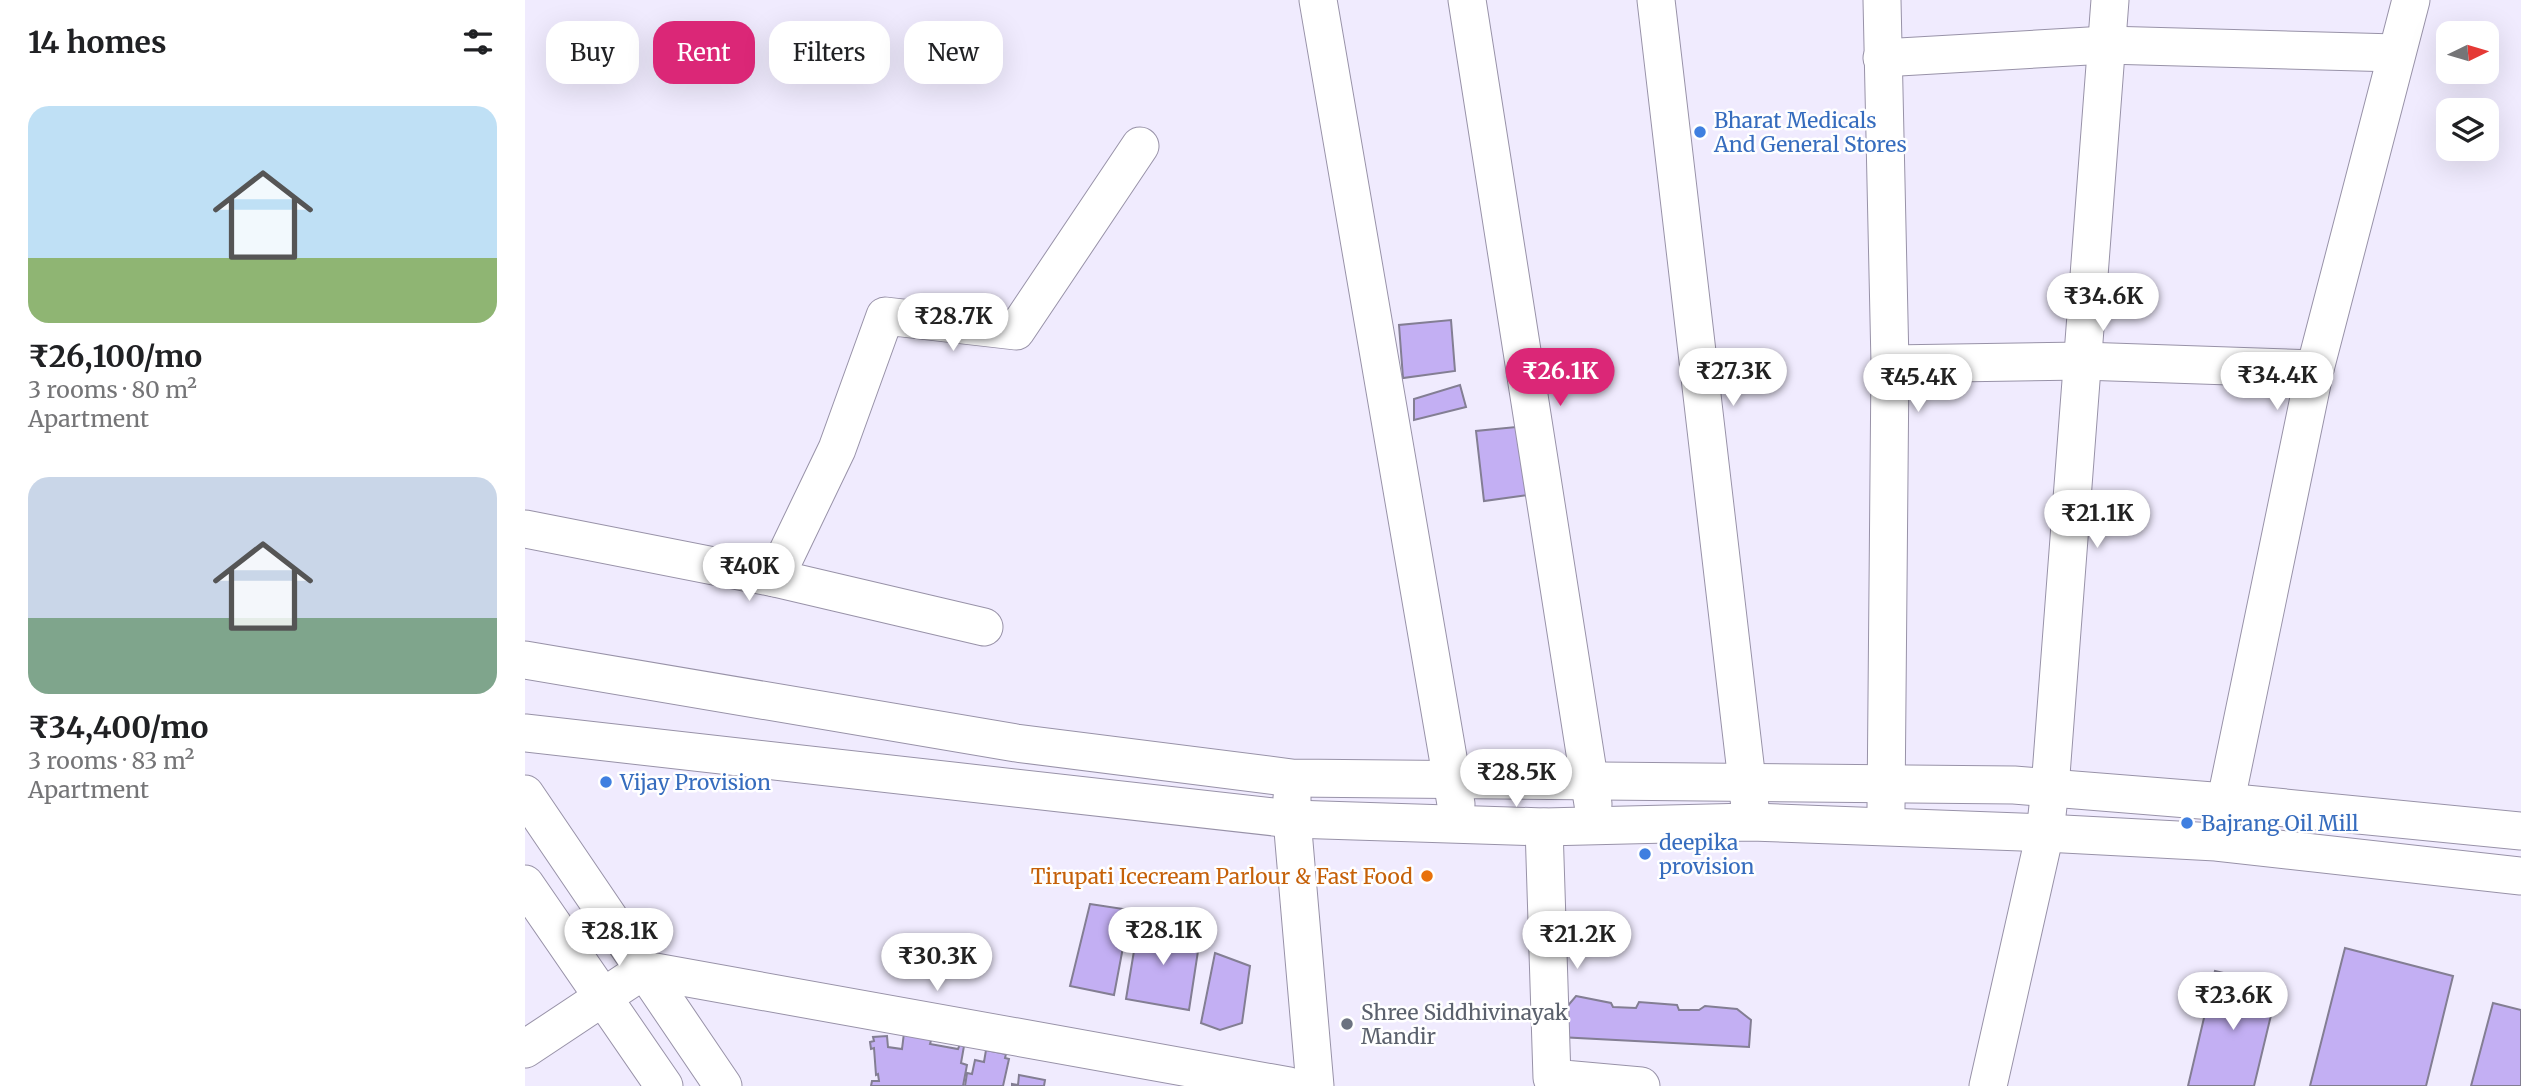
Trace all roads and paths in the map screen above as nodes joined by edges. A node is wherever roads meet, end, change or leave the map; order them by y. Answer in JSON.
{"nodes":[{"id":1,"x":1318,"y":0,"type":"edge"},
{"id":2,"x":1467,"y":0,"type":"edge"},
{"id":3,"x":1656,"y":0,"type":"edge"},
{"id":4,"x":1882,"y":0,"type":"edge"},
{"id":5,"x":2110,"y":0,"type":"edge"},
{"id":6,"x":2411,"y":0,"type":"edge"},
{"id":7,"x":2106,"y":45,"type":"junction"},
{"id":8,"x":2396,"y":52,"type":"junction"},
{"id":9,"x":1882,"y":58,"type":"junction"},
{"id":10,"x":1140,"y":146,"type":"dead end"},
{"id":11,"x":2082,"y":361,"type":"junction"},
{"id":12,"x":1890,"y":364,"type":"junction"},
{"id":13,"x":2315,"y":369,"type":"junction"},
{"id":14,"x":525,"y":529,"type":"edge"},
{"id":15,"x":775,"y":578,"type":"junction"},
{"id":16,"x":984,"y":627,"type":"dead end"},
{"id":17,"x":525,"y":660,"type":"edge"},
{"id":18,"x":525,"y":733,"type":"edge"},
{"id":19,"x":1292,"y":778,"type":"junction"},
{"id":20,"x":1451,"y":780,"type":"junction"},
{"id":21,"x":1590,"y":781,"type":"junction"},
{"id":22,"x":1748,"y":783,"type":"junction"},
{"id":23,"x":1886,"y":784,"type":"junction"},
{"id":24,"x":2050,"y":788,"type":"junction"},
{"id":25,"x":525,"y":794,"type":"edge"},
{"id":26,"x":2225,"y":803,"type":"junction"},
{"id":27,"x":1292,"y":819,"type":"junction"},
{"id":28,"x":1751,"y":822,"type":"junction"},
{"id":29,"x":1597,"y":825,"type":"junction"},
{"id":30,"x":1461,"y":826,"type":"junction"},
{"id":31,"x":1544,"y":827,"type":"junction"},
{"id":32,"x":1886,"y":827,"type":"junction"},
{"id":33,"x":2521,"y":831,"type":"edge"},
{"id":34,"x":2045,"y":833,"type":"junction"},
{"id":35,"x":2217,"y":842,"type":"junction"},
{"id":36,"x":2521,"y":876,"type":"edge"},
{"id":37,"x":525,"y":884,"type":"edge"},
{"id":38,"x":644,"y":970,"type":"junction"},
{"id":39,"x":604,"y":997,"type":"junction"},
{"id":40,"x":525,"y":1049,"type":"edge"},
{"id":41,"x":664,"y":1086,"type":"edge"},
{"id":42,"x":723,"y":1086,"type":"edge"},
{"id":43,"x":1289,"y":1086,"type":"edge"},
{"id":44,"x":1315,"y":1086,"type":"edge"},
{"id":45,"x":1641,"y":1086,"type":"edge"},
{"id":46,"x":1988,"y":1086,"type":"edge"}],
"edges":[{"from":1,"to":20,"type":"street"},
{"from":2,"to":21,"type":"street"},
{"from":3,"to":22,"type":"street"},
{"from":4,"to":9,"type":"street"},
{"from":5,"to":7,"type":"street"},
{"from":6,"to":8,"type":"street"},
{"from":7,"to":8,"type":"street"},
{"from":7,"to":9,"type":"street"},
{"from":7,"to":11,"type":"street"},
{"from":8,"to":13,"type":"street"},
{"from":9,"to":12,"type":"street"},
{"from":10,"to":15,"type":"street"},
{"from":11,"to":12,"type":"street"},
{"from":11,"to":13,"type":"street"},
{"from":11,"to":24,"type":"street"},
{"from":12,"to":23,"type":"street"},
{"from":13,"to":26,"type":"street"},
{"from":14,"to":15,"type":"street"},
{"from":15,"to":16,"type":"street"},
{"from":17,"to":19,"type":"street"},
{"from":18,"to":27,"type":"street"},
{"from":19,"to":20,"type":"street"},
{"from":19,"to":27,"type":"street"},
{"from":20,"to":21,"type":"street"},
{"from":20,"to":30,"type":"street"},
{"from":21,"to":22,"type":"street"},
{"from":21,"to":29,"type":"street"},
{"from":22,"to":23,"type":"street"},
{"from":22,"to":28,"type":"street"},
{"from":23,"to":24,"type":"street"},
{"from":23,"to":32,"type":"street"},
{"from":24,"to":26,"type":"street"},
{"from":24,"to":34,"type":"street"},
{"from":25,"to":38,"type":"street"},
{"from":26,"to":33,"type":"street"},
{"from":26,"to":35,"type":"street"},
{"from":27,"to":30,"type":"street"},
{"from":27,"to":44,"type":"street"},
{"from":28,"to":29,"type":"street"},
{"from":28,"to":32,"type":"street"},
{"from":29,"to":31,"type":"street"},
{"from":30,"to":31,"type":"street"},
{"from":31,"to":45,"type":"street"},
{"from":32,"to":34,"type":"street"},
{"from":34,"to":35,"type":"street"},
{"from":34,"to":46,"type":"street"},
{"from":35,"to":36,"type":"street"},
{"from":37,"to":39,"type":"street"},
{"from":38,"to":39,"type":"street"},
{"from":38,"to":42,"type":"street"},
{"from":38,"to":43,"type":"street"},
{"from":39,"to":40,"type":"street"},
{"from":39,"to":41,"type":"street"}]}
